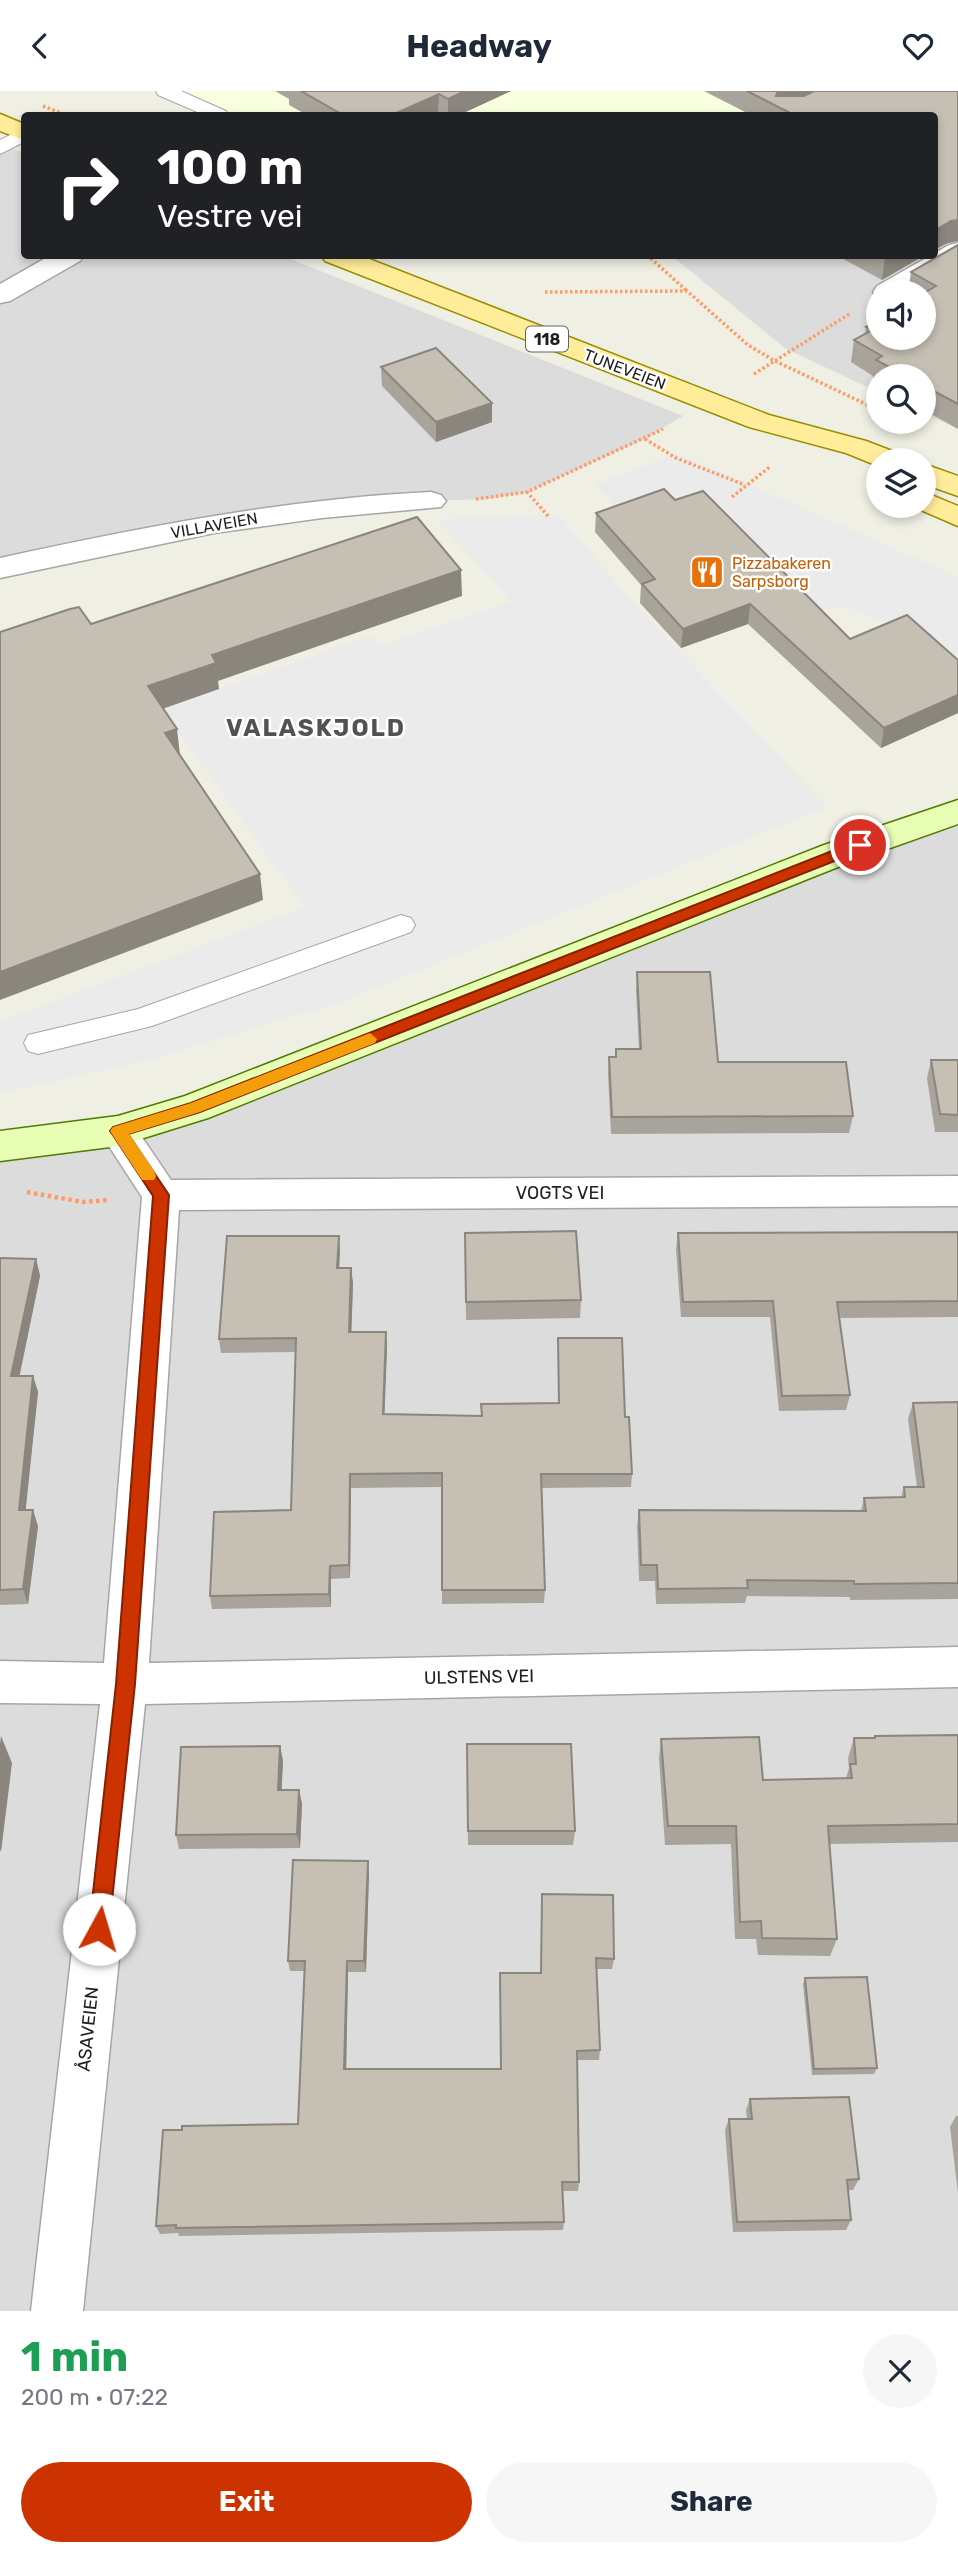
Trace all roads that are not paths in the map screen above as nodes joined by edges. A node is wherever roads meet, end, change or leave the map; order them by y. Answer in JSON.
{"nodes":[{"id":1,"x":166,"y":91,"type":"edge"},
{"id":2,"x":212,"y":112,"type":"edge"},
{"id":3,"x":0,"y":121,"type":"edge"},
{"id":4,"x":21,"y":132,"type":"edge"},
{"id":5,"x":21,"y":135,"type":"edge"},
{"id":6,"x":0,"y":148,"type":"edge"},
{"id":7,"x":958,"y":251,"type":"edge"},
{"id":8,"x":64,"y":259,"type":"edge"},
{"id":9,"x":344,"y":259,"type":"edge"},
{"id":10,"x":909,"y":280,"type":"edge"},
{"id":11,"x":0,"y":295,"type":"edge"},
{"id":12,"x":759,"y":421,"type":"junction"},
{"id":13,"x":866,"y":451,"type":"edge"},
{"id":14,"x":866,"y":476,"type":"edge"},
{"id":15,"x":936,"y":478,"type":"edge"},
{"id":16,"x":958,"y":487,"type":"edge"},
{"id":17,"x":431,"y":501,"type":"dead end"},
{"id":18,"x":936,"y":507,"type":"edge"},
{"id":19,"x":958,"y":517,"type":"edge"},
{"id":20,"x":0,"y":568,"type":"edge"},
{"id":21,"x":958,"y":812,"type":"edge"},
{"id":22,"x":401,"y":925,"type":"dead end"},
{"id":23,"x":38,"y":1043,"type":"dead end"},
{"id":24,"x":118,"y":1131,"type":"junction"},
{"id":25,"x":0,"y":1146,"type":"edge"},
{"id":26,"x":958,"y":1191,"type":"edge"},
{"id":27,"x":161,"y":1195,"type":"junction"},
{"id":28,"x":958,"y":1667,"type":"edge"},
{"id":29,"x":0,"y":1682,"type":"edge"},
{"id":30,"x":125,"y":1684,"type":"junction"},
{"id":31,"x":57,"y":2311,"type":"edge"}],
"edges":[{"from":1,"to":2,"type":"lane"},
{"from":3,"to":4,"type":"main road"},
{"from":5,"to":6,"type":"lane"},
{"from":7,"to":10,"type":"street"},
{"from":8,"to":11,"type":"street"},
{"from":9,"to":12,"type":"main road","name":"TUNEVEIEN","number":"118"},
{"from":12,"to":13,"type":"main road","name":"TUNEVEIEN","number":"118"},
{"from":12,"to":14,"type":"main road","name":"TUNEVEIEN","number":"118"},
{"from":15,"to":16,"type":"main road"},
{"from":17,"to":20,"type":"street","name":"VILLAVEIEN"},
{"from":18,"to":19,"type":"main road"},
{"from":21,"to":24,"type":"street"},
{"from":22,"to":23,"type":"lane"},
{"from":24,"to":25,"type":"street"},
{"from":24,"to":27,"type":"street"},
{"from":26,"to":27,"type":"street","name":"VOGTS VEI"},
{"from":27,"to":30,"type":"street","name":"ÅSAVEIEN"},
{"from":28,"to":30,"type":"street","name":"ULSTENS VEI"},
{"from":29,"to":30,"type":"street","name":"ULSTENS VEI"},
{"from":30,"to":31,"type":"street","name":"ÅSAVEIEN"}]}
